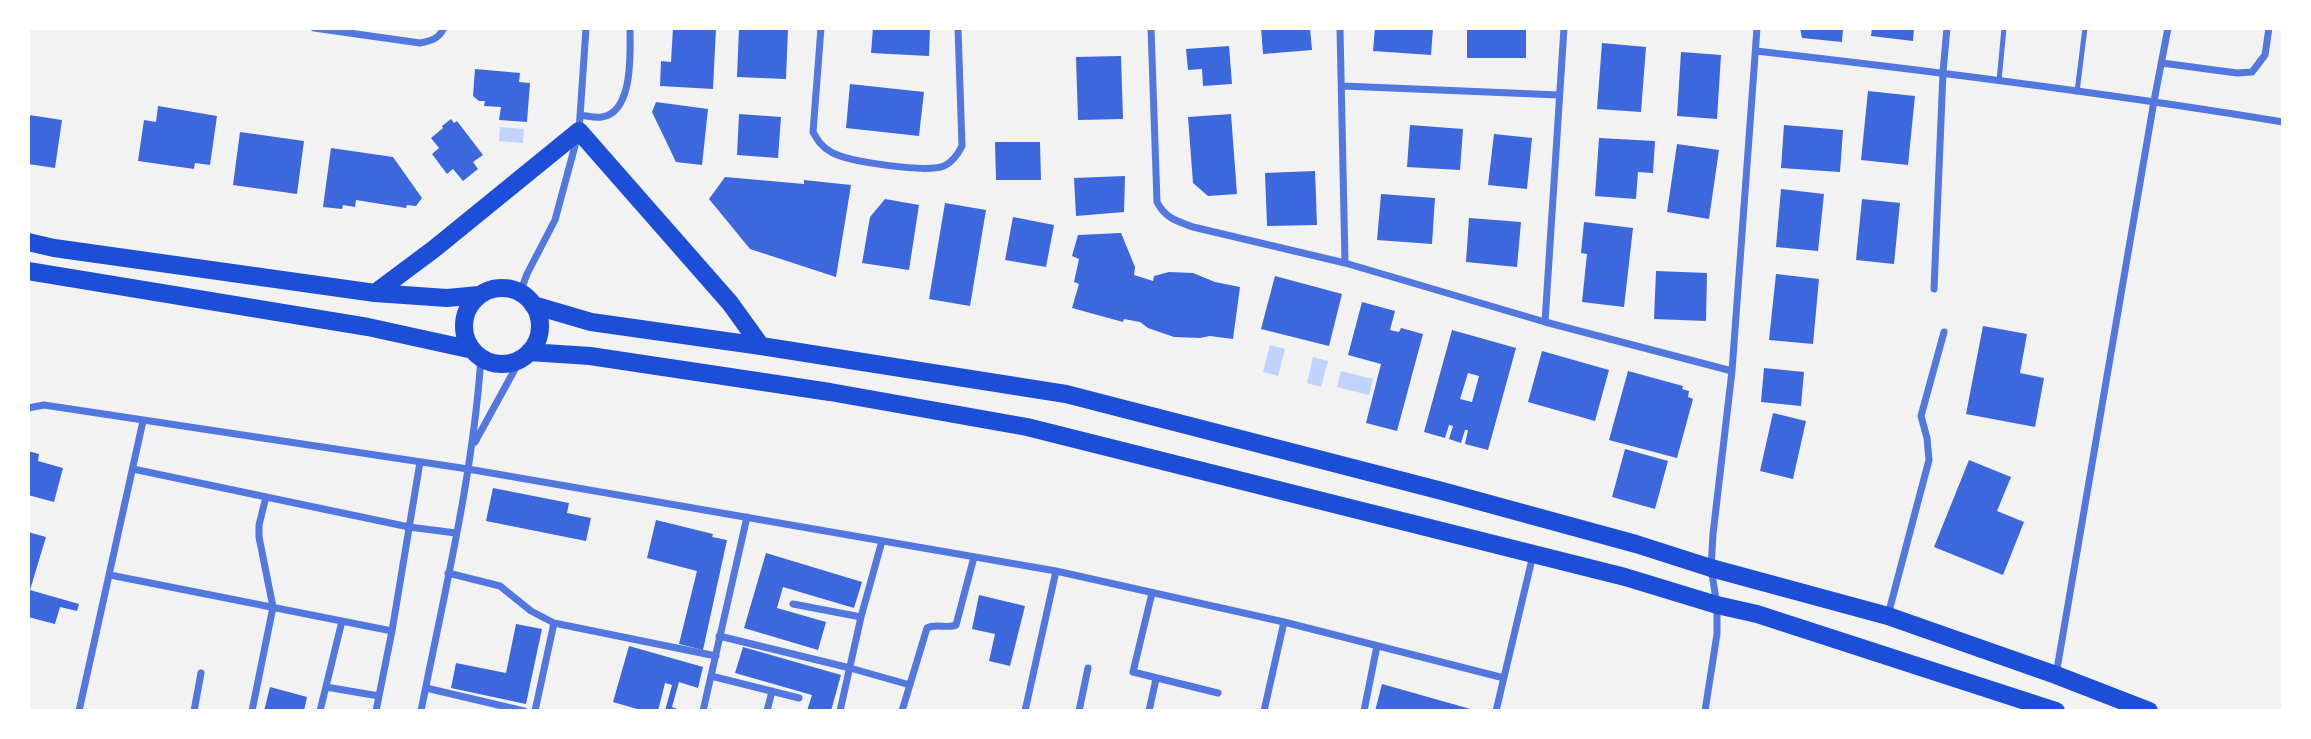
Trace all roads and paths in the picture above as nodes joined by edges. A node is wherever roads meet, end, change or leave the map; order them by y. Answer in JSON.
{"nodes":[{"id":1,"x":314,"y":28,"type":"edge"},
{"id":2,"x":444,"y":28,"type":"edge"},
{"id":3,"x":586,"y":28,"type":"edge"},
{"id":4,"x":630,"y":28,"type":"edge"},
{"id":5,"x":821,"y":28,"type":"edge"},
{"id":6,"x":958,"y":28,"type":"edge"},
{"id":7,"x":1151,"y":28,"type":"edge"},
{"id":8,"x":1340,"y":28,"type":"edge"},
{"id":9,"x":1564,"y":28,"type":"edge"},
{"id":10,"x":1757,"y":28,"type":"edge"},
{"id":11,"x":1947,"y":28,"type":"edge"},
{"id":12,"x":2004,"y":28,"type":"edge"},
{"id":13,"x":2085,"y":28,"type":"edge"},
{"id":14,"x":2168,"y":28,"type":"edge"},
{"id":15,"x":2269,"y":28,"type":"edge"},
{"id":16,"x":1756,"y":51,"type":"junction"},
{"id":17,"x":2162,"y":63,"type":"junction"},
{"id":18,"x":1943,"y":72,"type":"junction"},
{"id":19,"x":1998,"y":80,"type":"junction"},
{"id":20,"x":1343,"y":86,"type":"junction"},
{"id":21,"x":2077,"y":92,"type":"junction"},
{"id":22,"x":1559,"y":95,"type":"junction"},
{"id":23,"x":2154,"y":101,"type":"junction"},
{"id":24,"x":2283,"y":122,"type":"edge"},
{"id":25,"x":580,"y":123,"type":"junction"},
{"id":26,"x":28,"y":242,"type":"edge"},
{"id":27,"x":1345,"y":263,"type":"junction"},
{"id":28,"x":28,"y":271,"type":"edge"},
{"id":29,"x":1934,"y":289,"type":"dead end"},
{"id":30,"x":375,"y":293,"type":"junction"},
{"id":31,"x":479,"y":295,"type":"junction"},
{"id":32,"x":526,"y":299,"type":"junction"},
{"id":33,"x":1545,"y":322,"type":"junction"},
{"id":34,"x":1944,"y":332,"type":"dead end"},
{"id":35,"x":761,"y":345,"type":"junction"},
{"id":36,"x":477,"y":354,"type":"junction"},
{"id":37,"x":525,"y":356,"type":"junction"},
{"id":38,"x":1732,"y":371,"type":"junction"},
{"id":39,"x":28,"y":408,"type":"edge"},
{"id":40,"x":143,"y":421,"type":"junction"},
{"id":41,"x":471,"y":449,"type":"junction"},
{"id":42,"x":419,"y":462,"type":"junction"},
{"id":43,"x":133,"y":469,"type":"junction"},
{"id":44,"x":468,"y":469,"type":"junction"},
{"id":45,"x":266,"y":497,"type":"junction"},
{"id":46,"x":747,"y":517,"type":"junction"},
{"id":47,"x":409,"y":527,"type":"junction"},
{"id":48,"x":456,"y":533,"type":"junction"},
{"id":49,"x":882,"y":541,"type":"junction"},
{"id":50,"x":1533,"y":555,"type":"junction"},
{"id":51,"x":974,"y":557,"type":"junction"},
{"id":52,"x":1712,"y":568,"type":"junction"},
{"id":53,"x":1056,"y":571,"type":"junction"},
{"id":54,"x":448,"y":573,"type":"junction"},
{"id":55,"x":110,"y":575,"type":"junction"},
{"id":56,"x":1152,"y":593,"type":"junction"},
{"id":57,"x":793,"y":604,"type":"dead end"},
{"id":58,"x":1717,"y":605,"type":"junction"},
{"id":59,"x":273,"y":607,"type":"junction"},
{"id":60,"x":1888,"y":616,"type":"junction"},
{"id":61,"x":861,"y":617,"type":"junction"},
{"id":62,"x":342,"y":621,"type":"junction"},
{"id":63,"x":1284,"y":622,"type":"junction"},
{"id":64,"x":554,"y":623,"type":"junction"},
{"id":65,"x":392,"y":631,"type":"junction"},
{"id":66,"x":719,"y":636,"type":"junction"},
{"id":67,"x":1377,"y":646,"type":"junction"},
{"id":68,"x":716,"y":656,"type":"junction"},
{"id":69,"x":850,"y":668,"type":"junction"},
{"id":70,"x":1088,"y":668,"type":"dead end"},
{"id":71,"x":201,"y":673,"type":"dead end"},
{"id":72,"x":2056,"y":675,"type":"junction"},
{"id":73,"x":710,"y":676,"type":"junction"},
{"id":74,"x":1156,"y":678,"type":"junction"},
{"id":75,"x":1504,"y":678,"type":"junction"},
{"id":76,"x":910,"y":685,"type":"junction"},
{"id":77,"x":326,"y":687,"type":"junction"},
{"id":78,"x":426,"y":688,"type":"junction"},
{"id":79,"x":772,"y":691,"type":"junction"},
{"id":80,"x":1217,"y":693,"type":"dead end"},
{"id":81,"x":379,"y":696,"type":"junction"},
{"id":82,"x":799,"y":698,"type":"dead end"},
{"id":83,"x":484,"y":707,"type":"edge"},
{"id":84,"x":79,"y":711,"type":"edge"},
{"id":85,"x":194,"y":711,"type":"edge"},
{"id":86,"x":252,"y":711,"type":"edge"},
{"id":87,"x":320,"y":711,"type":"edge"},
{"id":88,"x":376,"y":711,"type":"edge"},
{"id":89,"x":421,"y":711,"type":"edge"},
{"id":90,"x":524,"y":711,"type":"edge"},
{"id":91,"x":535,"y":711,"type":"edge"},
{"id":92,"x":702,"y":711,"type":"edge"},
{"id":93,"x":767,"y":711,"type":"edge"},
{"id":94,"x":840,"y":711,"type":"edge"},
{"id":95,"x":902,"y":711,"type":"edge"},
{"id":96,"x":1025,"y":711,"type":"edge"},
{"id":97,"x":1079,"y":711,"type":"edge"},
{"id":98,"x":1149,"y":711,"type":"edge"},
{"id":99,"x":1264,"y":711,"type":"edge"},
{"id":100,"x":1364,"y":711,"type":"edge"},
{"id":101,"x":1496,"y":711,"type":"edge"},
{"id":102,"x":1706,"y":711,"type":"edge"},
{"id":103,"x":2056,"y":711,"type":"edge"},
{"id":104,"x":2149,"y":711,"type":"edge"}],
"edges":[{"from":1,"to":2,"type":"street"},
{"from":3,"to":25,"type":"street"},
{"from":4,"to":25,"type":"street"},
{"from":5,"to":6,"type":"street"},
{"from":7,"to":27,"type":"street"},
{"from":8,"to":20,"type":"street"},
{"from":9,"to":22,"type":"street"},
{"from":10,"to":16,"type":"street"},
{"from":11,"to":18,"type":"street"},
{"from":12,"to":19,"type":"lane"},
{"from":13,"to":21,"type":"lane"},
{"from":14,"to":17,"type":"street"},
{"from":15,"to":17,"type":"street"},
{"from":16,"to":18,"type":"street"},
{"from":16,"to":38,"type":"street"},
{"from":17,"to":23,"type":"street"},
{"from":18,"to":19,"type":"street"},
{"from":18,"to":29,"type":"street"},
{"from":19,"to":21,"type":"street"},
{"from":20,"to":22,"type":"street"},
{"from":20,"to":27,"type":"street"},
{"from":21,"to":23,"type":"street"},
{"from":22,"to":33,"type":"street"},
{"from":23,"to":24,"type":"street"},
{"from":23,"to":72,"type":"street"},
{"from":25,"to":30,"type":"main road"},
{"from":25,"to":32,"type":"street"},
{"from":25,"to":35,"type":"main road"},
{"from":26,"to":30,"type":"main road"},
{"from":27,"to":33,"type":"street"},
{"from":28,"to":36,"type":"main road"},
{"from":30,"to":31,"type":"main road"},
{"from":31,"to":32,"type":"main road"},
{"from":31,"to":36,"type":"main road"},
{"from":32,"to":35,"type":"main road"},
{"from":32,"to":37,"type":"main road"},
{"from":33,"to":38,"type":"street"},
{"from":34,"to":60,"type":"street"},
{"from":35,"to":52,"type":"main road"},
{"from":36,"to":37,"type":"main road"},
{"from":36,"to":41,"type":"street"},
{"from":37,"to":41,"type":"street"},
{"from":37,"to":50,"type":"main road"},
{"from":38,"to":52,"type":"street"},
{"from":39,"to":40,"type":"street"},
{"from":40,"to":42,"type":"street"},
{"from":40,"to":43,"type":"street"},
{"from":41,"to":44,"type":"street"},
{"from":42,"to":44,"type":"street"},
{"from":42,"to":47,"type":"street"},
{"from":43,"to":45,"type":"street"},
{"from":43,"to":55,"type":"street"},
{"from":44,"to":46,"type":"street"},
{"from":44,"to":48,"type":"street"},
{"from":45,"to":47,"type":"street"},
{"from":45,"to":59,"type":"street"},
{"from":46,"to":49,"type":"street"},
{"from":46,"to":66,"type":"street"},
{"from":47,"to":48,"type":"street"},
{"from":47,"to":65,"type":"street"},
{"from":48,"to":54,"type":"street"},
{"from":49,"to":51,"type":"street"},
{"from":49,"to":61,"type":"street"},
{"from":50,"to":58,"type":"main road"},
{"from":50,"to":75,"type":"street"},
{"from":51,"to":53,"type":"street"},
{"from":51,"to":76,"type":"street"},
{"from":52,"to":58,"type":"street"},
{"from":52,"to":60,"type":"main road"},
{"from":53,"to":56,"type":"street"},
{"from":53,"to":96,"type":"street"},
{"from":54,"to":64,"type":"street"},
{"from":54,"to":78,"type":"street"},
{"from":55,"to":59,"type":"street"},
{"from":55,"to":84,"type":"street"},
{"from":56,"to":63,"type":"street"},
{"from":56,"to":74,"type":"street"},
{"from":57,"to":61,"type":"street"},
{"from":58,"to":102,"type":"street"},
{"from":58,"to":103,"type":"main road"},
{"from":59,"to":62,"type":"street"},
{"from":59,"to":86,"type":"street"},
{"from":60,"to":72,"type":"main road"},
{"from":61,"to":69,"type":"street"},
{"from":62,"to":65,"type":"street"},
{"from":62,"to":77,"type":"street"},
{"from":63,"to":67,"type":"street"},
{"from":63,"to":99,"type":"street"},
{"from":64,"to":68,"type":"street"},
{"from":64,"to":91,"type":"street"},
{"from":65,"to":81,"type":"street"},
{"from":66,"to":68,"type":"street"},
{"from":66,"to":69,"type":"street"},
{"from":67,"to":75,"type":"street"},
{"from":67,"to":100,"type":"street"},
{"from":68,"to":73,"type":"street"},
{"from":69,"to":76,"type":"street"},
{"from":69,"to":94,"type":"street"},
{"from":70,"to":97,"type":"street"},
{"from":71,"to":85,"type":"street"},
{"from":72,"to":104,"type":"main road"},
{"from":73,"to":79,"type":"street"},
{"from":73,"to":92,"type":"street"},
{"from":74,"to":80,"type":"street"},
{"from":74,"to":98,"type":"street"},
{"from":75,"to":101,"type":"street"},
{"from":76,"to":95,"type":"street"},
{"from":77,"to":81,"type":"street"},
{"from":77,"to":87,"type":"street"},
{"from":78,"to":83,"type":"street"},
{"from":78,"to":89,"type":"street"},
{"from":79,"to":82,"type":"street"},
{"from":79,"to":93,"type":"street"},
{"from":81,"to":88,"type":"street"},
{"from":83,"to":90,"type":"street"}]}
